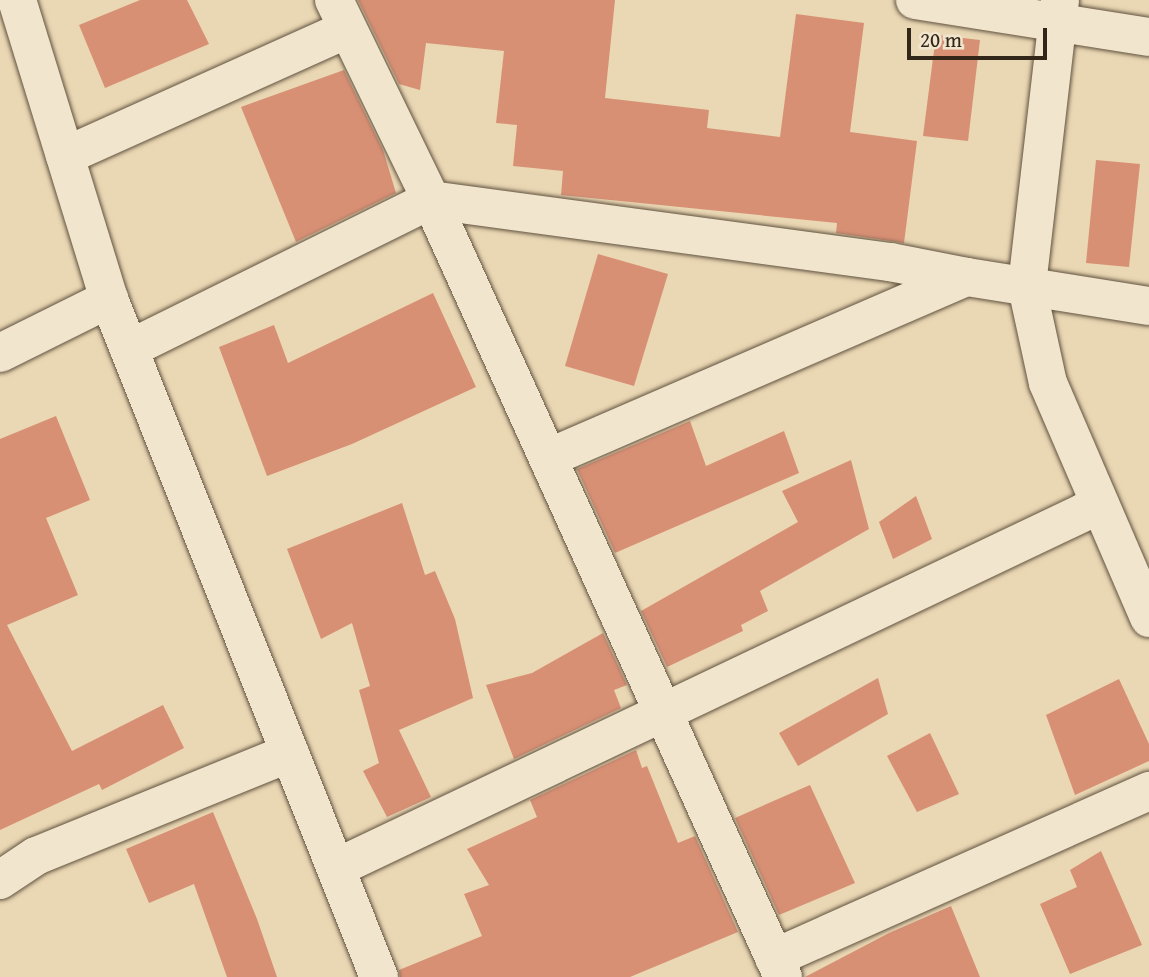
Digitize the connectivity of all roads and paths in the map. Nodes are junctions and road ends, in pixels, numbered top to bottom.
1 (17, 0) edge
2 (915, 0) edge
3 (1058, 12) edge
4 (340, 15) edge
5 (1149, 37) edge
6 (65, 156) junction
7 (431, 200) junction
8 (967, 276) junction
9 (1027, 287) junction
10 (109, 299) junction
11 (1149, 306) edge
12 (129, 349) junction
13 (0, 353) edge
14 (548, 458) junction
15 (1099, 505) junction
16 (1149, 618) edge
17 (663, 712) junction
18 (290, 753) junction
19 (1149, 791) edge
20 (336, 868) junction
21 (0, 880) edge
22 (778, 968) edge
23 (379, 977) edge

1 - 6 street
2 - 3 street
3 - 5 street
3 - 9 street
4 - 6 street
4 - 7 street
6 - 10 street
7 - 8 street
7 - 12 street
7 - 14 street
8 - 9 street
8 - 14 street
9 - 11 street
9 - 15 street
10 - 12 street
10 - 13 street
12 - 18 street
14 - 17 street
15 - 16 street
15 - 17 street
17 - 20 street
17 - 22 street
18 - 20 street
18 - 21 street
19 - 22 street
20 - 23 street

